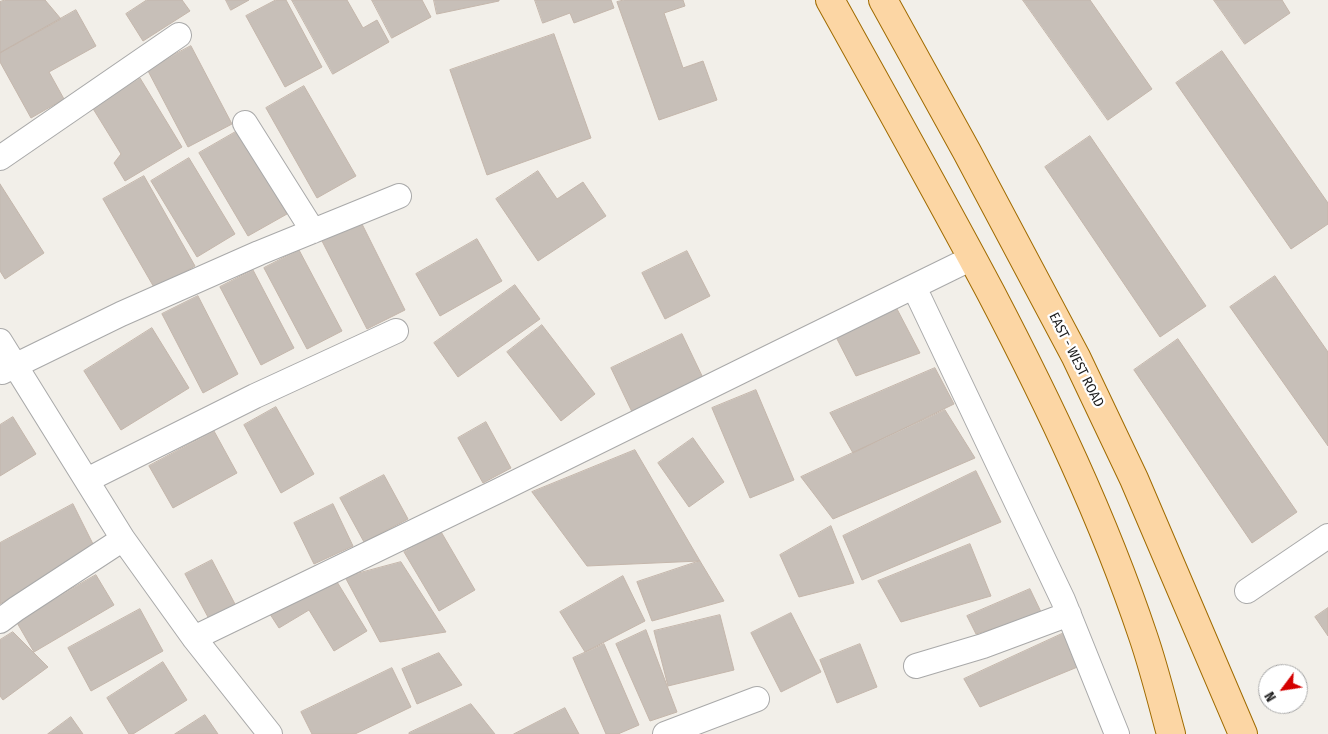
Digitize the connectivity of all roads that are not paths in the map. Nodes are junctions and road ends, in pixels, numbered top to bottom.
1 (830, 0) edge
2 (883, 0) edge
3 (179, 35) dead end
4 (245, 123) dead end
5 (0, 158) edge
6 (399, 196) dead end
7 (313, 231) junction
8 (972, 258) junction
9 (914, 286) junction
10 (396, 331) dead end
11 (0, 341) edge
12 (7, 369) edge
13 (87, 480) junction
14 (1328, 536) edge
15 (123, 539) junction
16 (1247, 591) dead end
17 (1069, 614) junction
18 (0, 621) edge
19 (1197, 629) junction
20 (194, 638) junction
21 (1144, 638) junction
22 (916, 666) dead end
23 (757, 699) dead end
24 (270, 734) edge
25 (665, 734) edge
26 (1117, 734) edge
27 (1171, 734) edge
28 (1178, 734) edge
29 (1228, 734) edge
30 (1243, 734) edge

1 - 8 main road
2 - 19 main road, EAST - WEST ROAD
3 - 5 street
4 - 7 street
6 - 7 street
7 - 12 street
8 - 9 street
8 - 21 main road
9 - 17 street
9 - 20 street
10 - 13 street
11 - 12 street
12 - 13 street
13 - 15 street
14 - 16 street
15 - 18 street
15 - 20 street
17 - 22 street
17 - 26 street
19 - 29 main road
19 - 30 main road, EAST - WEST ROAD
20 - 24 street
21 - 27 main road
21 - 28 main road
23 - 25 street

